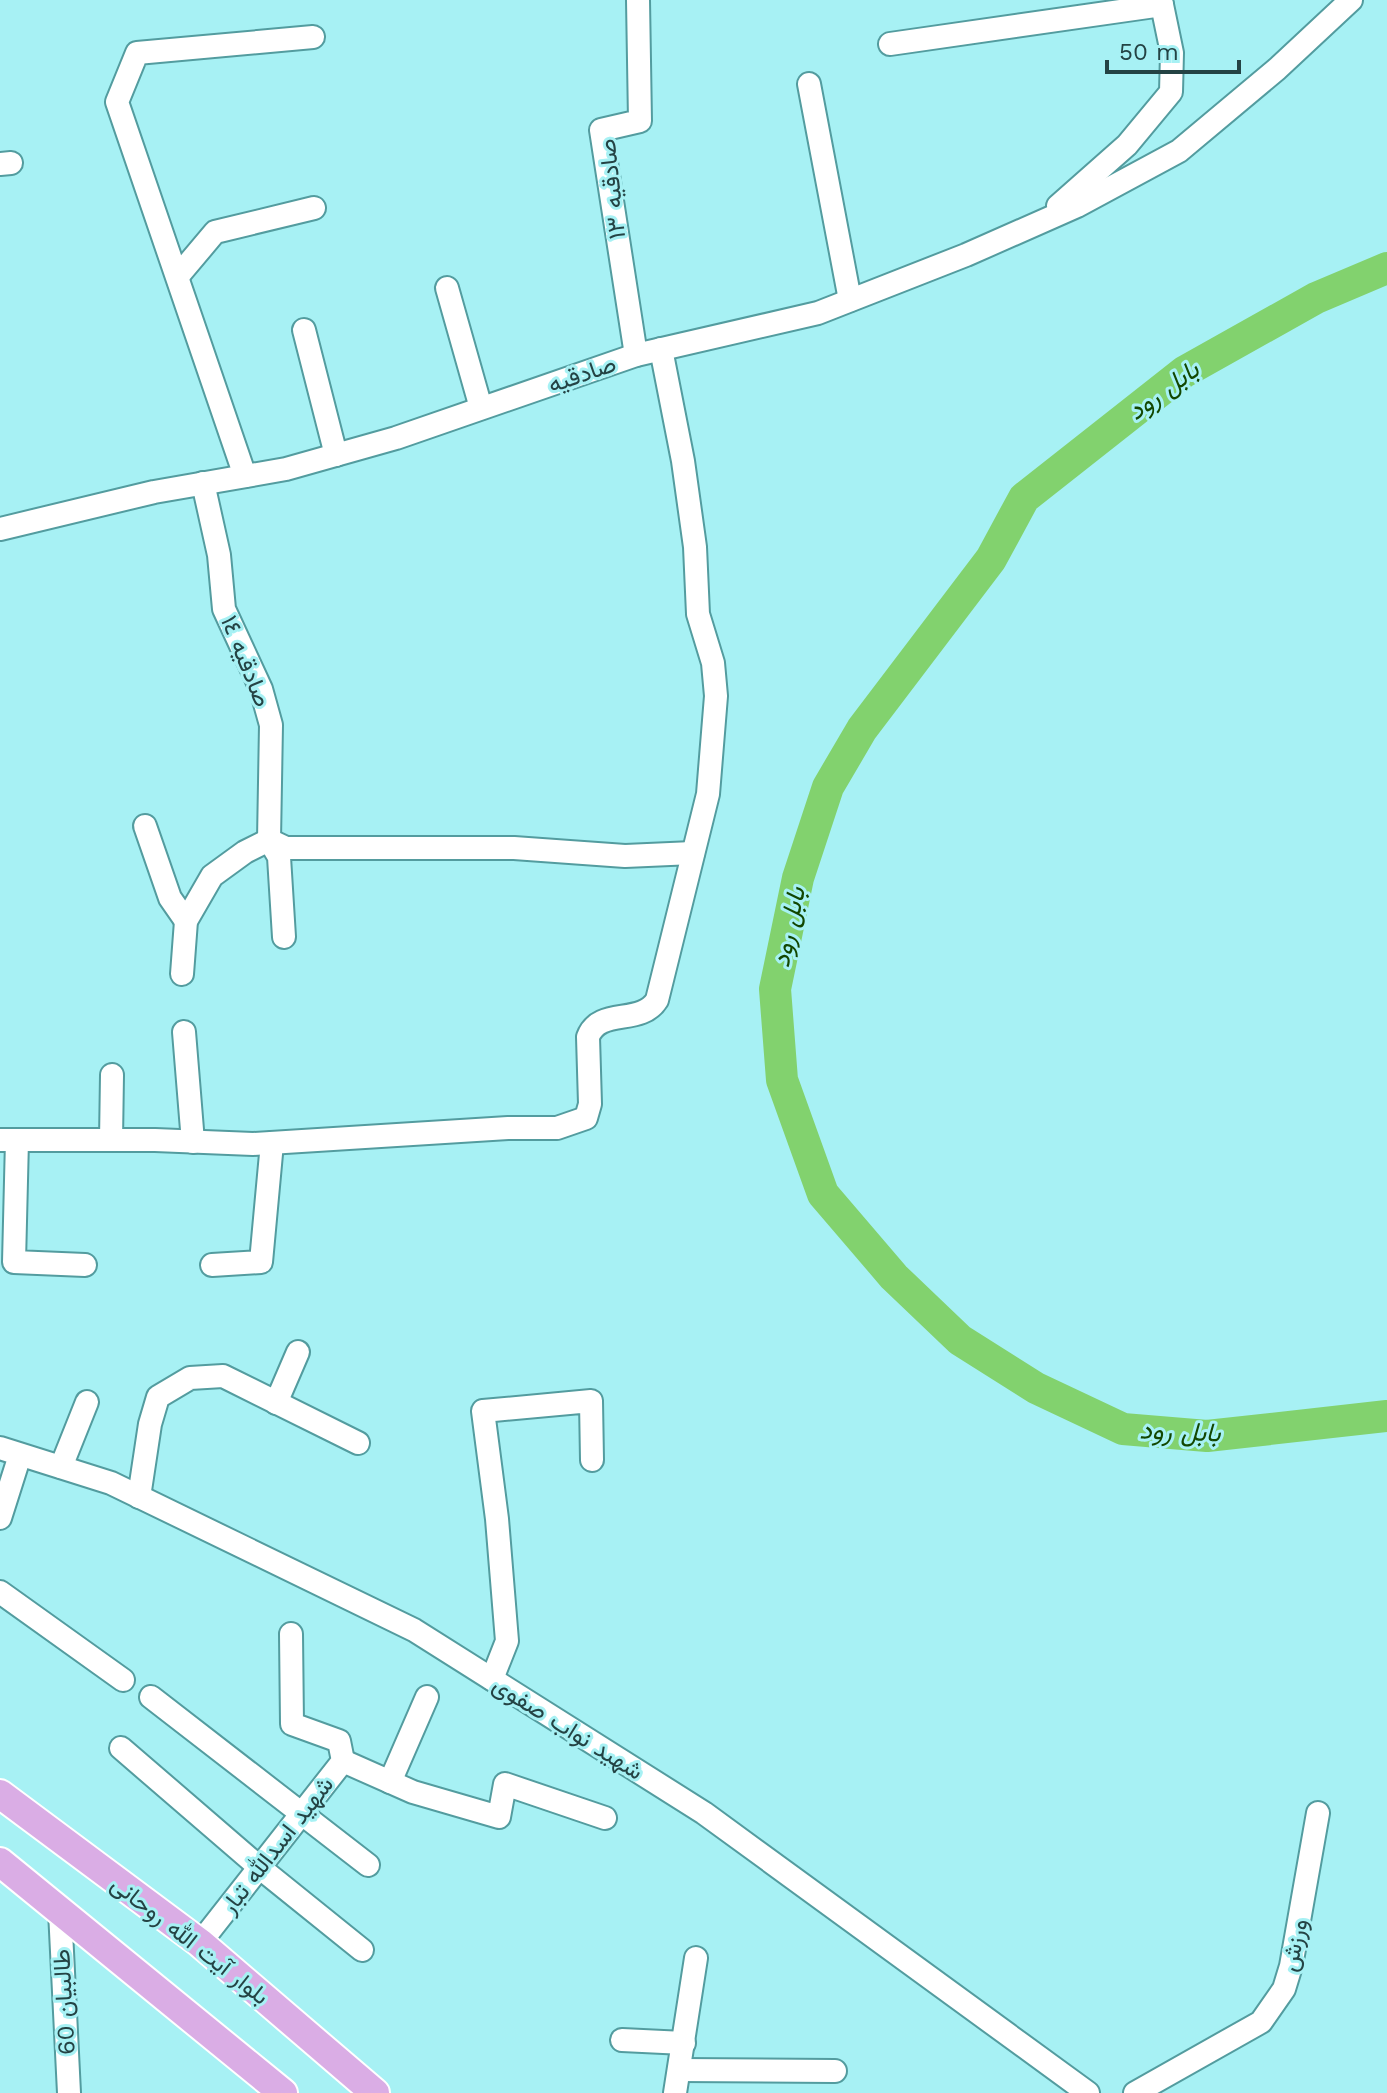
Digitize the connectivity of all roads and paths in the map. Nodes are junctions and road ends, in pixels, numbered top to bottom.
1 (638, 0) edge
2 (1351, 0) edge
3 (1162, 2) edge
4 (313, 37) dead end
5 (890, 44) dead end
6 (809, 84) dead end
7 (314, 208) dead end
8 (1036, 224) junction
9 (178, 276) junction
10 (447, 288) dead end
11 (850, 300) junction
12 (304, 330) dead end
13 (661, 349) junction
14 (636, 355) junction
15 (481, 408) junction
16 (336, 455) junction
17 (245, 476) junction
18 (203, 483) junction
19 (0, 529) edge
20 (145, 826) dead end
21 (269, 840) junction
22 (693, 853) junction
23 (186, 921) junction
24 (284, 937) dead end
25 (182, 974) dead end
26 (184, 1032) dead end
27 (112, 1075) dead end
28 (9, 1140) edge
29 (111, 1140) junction
30 (193, 1142) junction
31 (272, 1143) junction
32 (85, 1265) dead end
33 (212, 1265) dead end
34 (298, 1352) dead end
35 (87, 1402) dead end
36 (276, 1403) junction
37 (358, 1443) dead end
38 (10, 1451) edge
39 (592, 1460) dead end
40 (61, 1467) junction
41 (139, 1497) junction
42 (0, 1518) edge
43 (0, 1592) edge
44 (291, 1634) dead end
45 (492, 1679) junction
46 (123, 1680) dead end
47 (151, 1697) dead end
48 (427, 1697) dead end
49 (121, 1748) dead end
50 (343, 1761) junction
51 (390, 1782) junction
52 (0, 1794) edge
53 (302, 1813) junction
54 (1318, 1813) dead end
55 (605, 1818) dead end
56 (0, 1862) edge
57 (368, 1865) dead end
58 (259, 1867) junction
59 (60, 1911) junction
60 (200, 1943) junction
61 (362, 1950) dead end
62 (696, 1958) dead end
63 (622, 2040) dead end
64 (684, 2043) junction
65 (679, 2070) junction
66 (835, 2071) dead end
67 (69, 2093) edge
68 (283, 2093) edge
69 (375, 2093) edge
70 (675, 2093) edge
71 (1088, 2093) edge
72 (1135, 2093) edge

1 - 14 street, صادقیه ۱۳
2 - 8 street, صادقیه
3 - 5 street
3 - 8 street
4 - 9 street
6 - 11 street
7 - 9 street
8 - 11 street, صادقیه
9 - 17 street
10 - 15 street
11 - 13 street, صادقیه
12 - 16 street
13 - 14 street, صادقیه
13 - 22 street
14 - 15 street, صادقیه
15 - 16 street, صادقیه
16 - 17 street, صادقیه
17 - 18 street, صادقیه
18 - 19 street, صادقیه
18 - 21 street, صادقيه ١٤
20 - 23 street
21 - 22 street
21 - 23 street
21 - 24 street, صادقيه ١٤
22 - 31 street
23 - 25 street
26 - 30 street
27 - 29 street
28 - 29 street
28 - 32 street
29 - 30 street
30 - 31 street
31 - 33 street
34 - 36 street
35 - 40 street
36 - 37 street
36 - 41 street
38 - 40 street, شهید نواب صفوی
38 - 42 street
39 - 45 street
40 - 41 street, شهید نواب صفوی
41 - 45 street, شهید نواب صفوی
43 - 46 street
44 - 50 street, شهید اسدالله تبار
45 - 71 street, شهید نواب صفوی
47 - 53 street
48 - 51 street
49 - 58 street
50 - 51 street
50 - 53 street, شهید اسدالله تبار
51 - 55 street
52 - 60 main road, بلوار آیت الله روحانی
53 - 57 street
53 - 58 street, شهید اسدالله تبار
54 - 72 street, ورزش
56 - 59 main road
58 - 60 street, شهید اسدالله تبار
58 - 61 street
59 - 67 street, طالبیان 60
59 - 68 main road
60 - 69 main road, بلوار آیت الله روحانی
62 - 64 street
63 - 64 street
64 - 65 street
65 - 66 street
65 - 70 street

